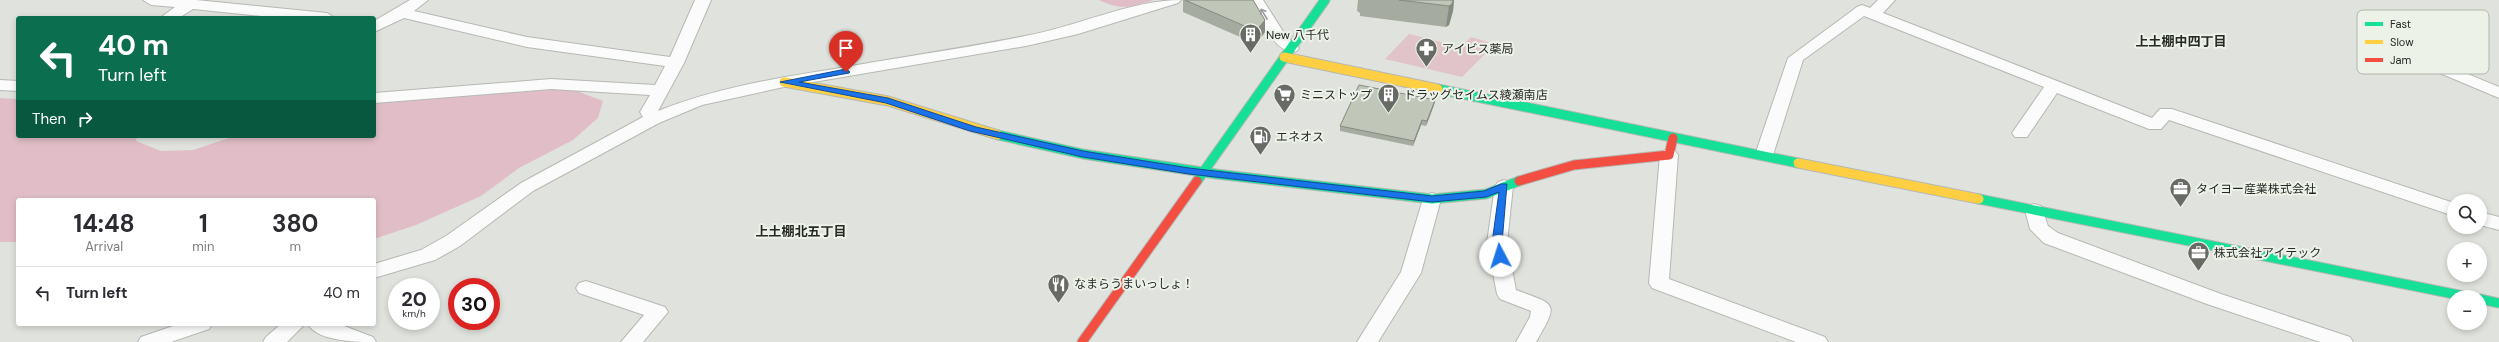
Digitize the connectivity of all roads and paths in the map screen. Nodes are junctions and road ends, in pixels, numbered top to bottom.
1 (152, 0) edge
2 (420, 0) edge
3 (703, 0) edge
4 (1173, 0) edge
5 (1256, 0) edge
6 (1325, 0) edge
7 (1887, 0) edge
8 (190, 4) junction
9 (402, 13) junction
10 (1873, 14) junction
11 (171, 16) edge
12 (307, 16) edge
13 (376, 26) edge
14 (1288, 52) junction
15 (676, 63) junction
16 (2454, 74) edge
17 (784, 82) junction
18 (0, 85) edge
19 (2054, 85) junction
20 (16, 86) edge
21 (661, 91) junction
22 (2499, 93) edge
23 (376, 98) edge
24 (653, 119) junction
25 (2020, 134) dead end
26 (1671, 146) junction
27 (1764, 154) junction
28 (1203, 172) junction
29 (1504, 186) junction
30 (1432, 199) junction
31 (2447, 208) edge
32 (2034, 210) junction
33 (2487, 220) edge
34 (2499, 224) edge
35 (376, 270) edge
36 (586, 288) dead end
37 (2447, 293) edge
38 (2487, 300) edge
39 (2499, 303) edge
40 (196, 326) edge
41 (293, 326) edge
42 (323, 326) edge
43 (148, 342) edge
44 (273, 342) edge
45 (366, 342) edge
46 (631, 342) edge
47 (1082, 342) edge
48 (1367, 342) edge
49 (1526, 342) edge
50 (1818, 342) edge
51 (2343, 342) edge

1 - 8 street
2 - 9 street
3 - 15 street
4 - 17 street
14 -> 5 street
6 - 14 street
7 - 10 street
8 - 11 street
8 - 12 street
9 - 13 street
9 - 15 street
10 - 19 street
10 - 27 street
14 - 26 street
14 - 28 street
15 - 21 street
16 - 22 street
17 - 24 street
17 - 28 street
18 - 20 street
19 - 25 street
19 - 31 street
21 - 23 street
21 - 24 street
24 - 35 street
26 - 27 street
26 - 29 street
26 - 50 street
27 - 32 street
28 - 30 street
28 - 47 street
29 - 30 street
29 - 49 street
30 - 48 street
32 - 37 street
32 - 51 street
33 - 34 street
36 - 46 street
38 - 39 street
40 - 43 street
41 - 44 street
42 - 45 street

